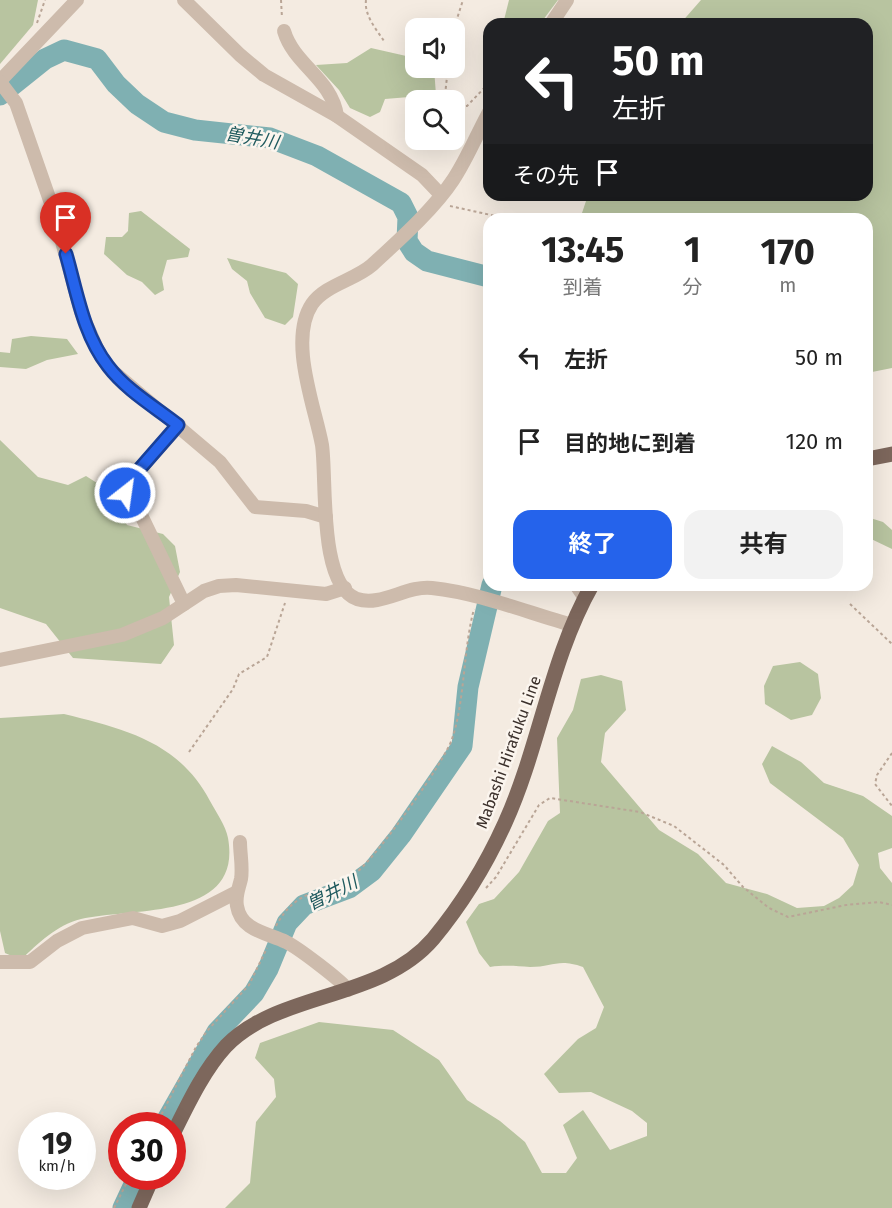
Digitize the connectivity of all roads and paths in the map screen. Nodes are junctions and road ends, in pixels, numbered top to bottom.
1 (77, 0) edge
2 (184, 0) edge
3 (281, 0) edge
4 (366, 0) edge
5 (463, 0) edge
6 (567, 0) edge
7 (457, 18) edge
8 (555, 18) edge
9 (284, 31) joint
10 (384, 41) dead end
11 (3, 85) edge
12 (483, 89) edge
13 (465, 106) edge
14 (337, 116) junction
15 (483, 124) edge
16 (439, 197) junction
17 (483, 214) edge
18 (178, 425) junction
19 (892, 454) edge
20 (873, 458) edge
21 (326, 517) junction
22 (345, 588) junction
23 (288, 592) junction
24 (588, 592) edge
25 (483, 599) junction
26 (184, 604) junction
27 (850, 604) dead end
28 (572, 625) junction
29 (892, 644) edge
30 (0, 660) edge
31 (189, 752) dead end
32 (892, 753) edge
33 (892, 806) edge
34 (240, 842) dead end
35 (237, 892) junction
36 (467, 894) junction
37 (892, 905) edge
38 (277, 938) junction
39 (0, 962) edge
40 (348, 990) junction
41 (163, 1112) edge
42 (185, 1112) edge
43 (123, 1190) edge
44 (147, 1190) edge
45 (114, 1208) edge
46 (139, 1208) edge

1 - 11 street
2 - 14 street
3 - 9 path
4 - 10 path
5 - 7 path
6 - 8 street
9 - 14 street
11 - 18 street
12 - 13 path
14 - 16 street
15 - 16 street
16 - 17 path
16 - 21 street
18 - 21 street
18 - 26 street
19 - 20 main road
21 - 22 street
22 - 23 street
22 - 25 street
23 - 26 street
23 - 31 path
24 - 28 main road, Mabashi Hirafuku Line
25 - 28 street
25 - 38 path
26 - 30 street
27 - 29 path
28 - 36 main road, Mabashi Hirafuku Line
32 - 33 path
34 - 35 street
35 - 38 street
35 - 39 street
36 - 37 path
36 - 40 main road, Mabashi Hirafuku Line
38 - 40 street
38 - 41 path
40 - 42 main road, Mabashi Hirafuku Line
43 - 45 path
44 - 46 main road

